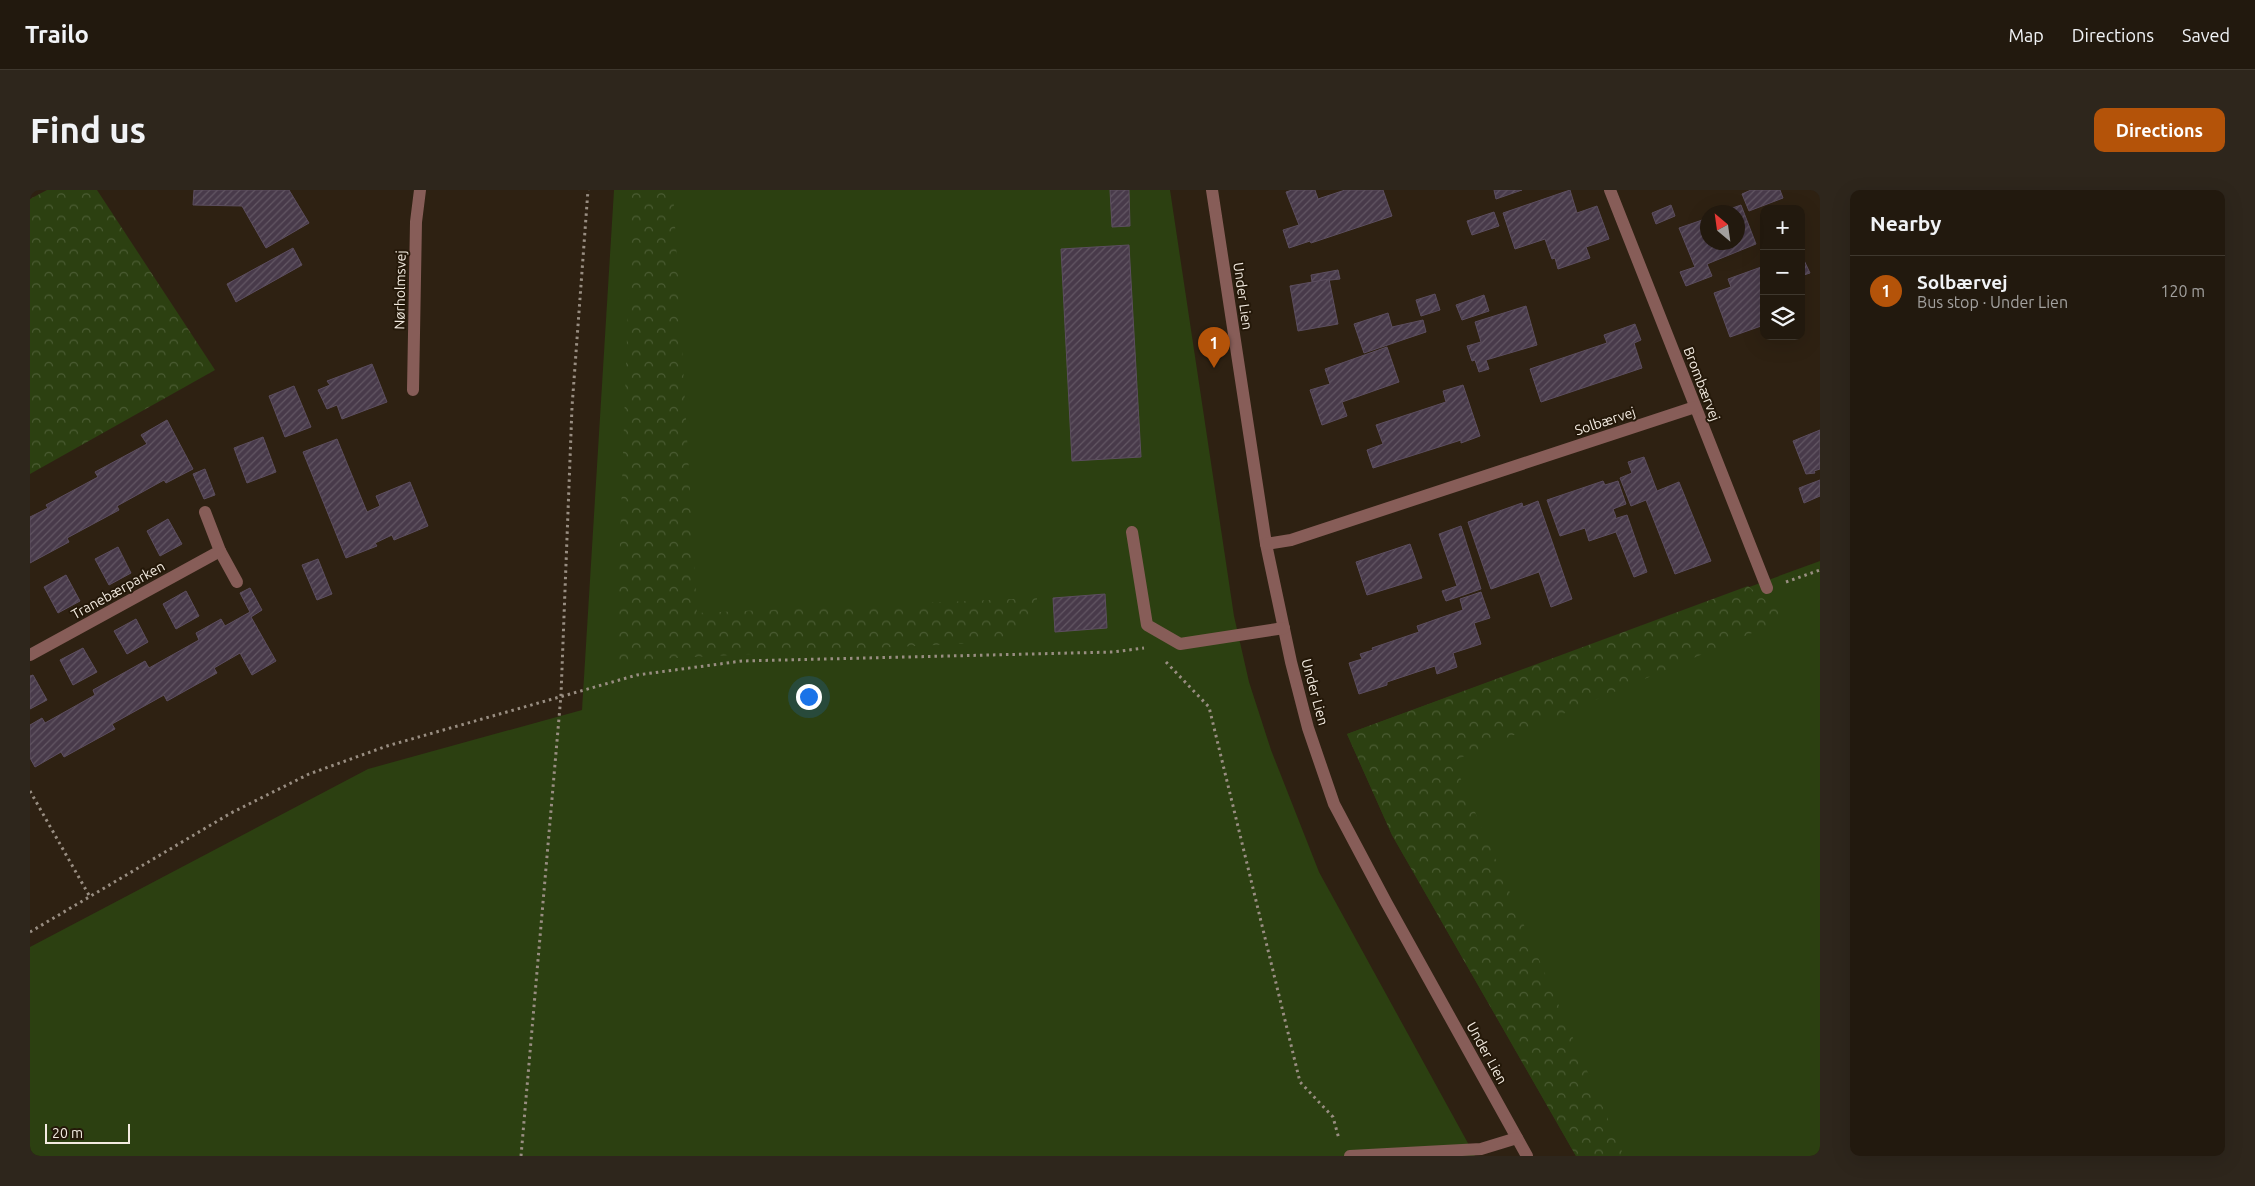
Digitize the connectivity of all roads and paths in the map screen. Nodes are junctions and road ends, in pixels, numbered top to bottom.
1 (420, 190) edge
2 (588, 190) edge
3 (1212, 190) edge
4 (1610, 190) edge
5 (413, 390) dead end
6 (1695, 407) junction
7 (205, 512) dead end
8 (1132, 532) dead end
9 (1266, 544) junction
10 (220, 551) junction
11 (1820, 570) edge
12 (237, 582) dead end
13 (1766, 588) joint
14 (1147, 625) junction
15 (1284, 628) junction
16 (30, 655) edge
17 (1165, 661) dead end
18 (561, 695) junction
19 (30, 791) edge
20 (90, 897) junction
21 (30, 932) edge
22 (1517, 1138) junction
23 (1340, 1140) dead end
24 (521, 1156) edge
25 (1350, 1156) edge
26 (1527, 1156) edge

1 - 5 street, Nørholmsvej
2 - 18 path
3 - 9 street, Under Lien
4 - 6 street, Brombærvej
6 - 9 street, Solbærvej
6 - 13 street, Brombærvej
7 - 10 street
8 - 14 street
9 - 15 street, Under Lien
10 - 12 street
10 - 16 street, Tranebærparken
11 - 13 path
14 - 15 street
14 - 18 path
15 - 22 street, Under Lien
17 - 23 path
18 - 20 path
18 - 24 path
19 - 20 path
20 - 21 path
22 - 25 street
22 - 26 street, Under Lien

